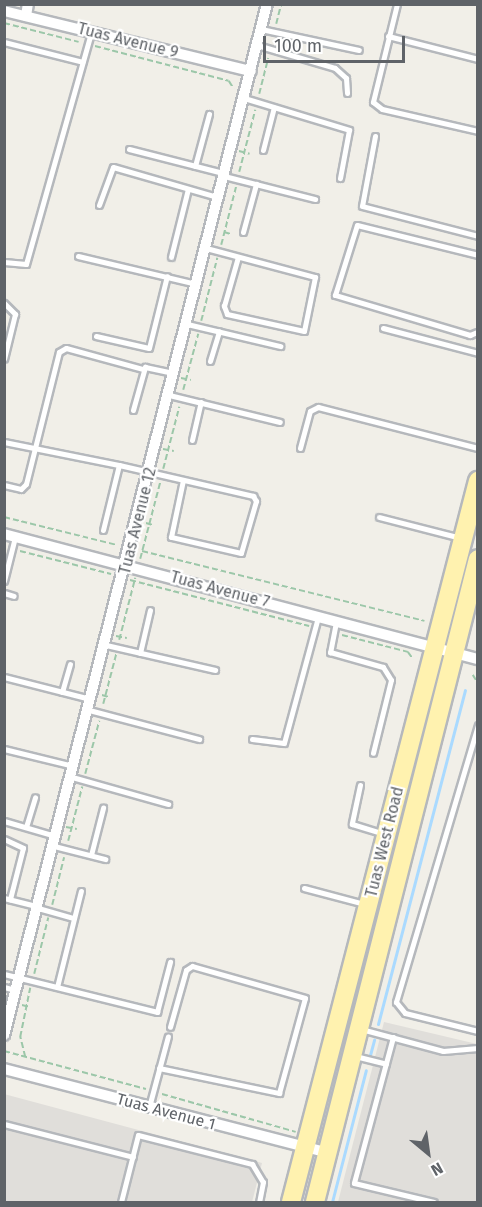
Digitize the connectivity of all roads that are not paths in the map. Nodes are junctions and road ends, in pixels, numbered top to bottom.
1 (28, 4) edge
2 (267, 4) edge
3 (397, 4) edge
4 (4, 11) edge
5 (26, 16) junction
6 (261, 29) junction
7 (92, 32) junction
8 (388, 36) junction
9 (4, 42) edge
10 (257, 45) junction
11 (359, 51) dead end
12 (477, 59) edge
13 (83, 62) junction
14 (250, 71) junction
15 (347, 93) dead end
16 (244, 98) junction
17 (274, 107) junction
18 (209, 114) dead end
19 (477, 131) edge
20 (375, 136) dead end
21 (129, 149) dead end
22 (263, 150) dead end
23 (195, 166) junction
24 (225, 175) junction
25 (340, 178) dead end
26 (256, 184) junction
27 (188, 189) junction
28 (219, 198) junction
29 (315, 199) dead end
30 (99, 205) dead end
31 (243, 232) dead end
32 (477, 236) edge
33 (206, 248) junction
34 (477, 255) edge
35 (78, 256) dead end
36 (237, 257) junction
37 (171, 258) dead end
38 (4, 262) edge
39 (167, 276) junction
40 (197, 284) junction
41 (4, 303) edge
42 (188, 324) junction
43 (383, 328) dead end
44 (219, 331) junction
45 (477, 332) edge
46 (96, 336) dead end
47 (280, 346) dead end
48 (477, 353) edge
49 (4, 359) edge
50 (210, 361) dead end
51 (144, 369) junction
52 (175, 373) junction
53 (169, 395) junction
54 (201, 402) junction
55 (133, 411) dead end
56 (280, 422) dead end
57 (192, 440) dead end
58 (4, 442) edge
59 (34, 448) junction
60 (300, 448) dead end
61 (477, 448) edge
62 (119, 465) junction
63 (150, 473) junction
64 (183, 480) junction
65 (477, 481) edge
66 (4, 485) edge
67 (379, 517) dead end
68 (103, 530) dead end
69 (10, 536) edge
70 (463, 538) junction
71 (477, 559) edge
72 (127, 565) junction
73 (4, 581) edge
74 (4, 593) edge
75 (14, 596) dead end
76 (150, 610) dead end
77 (318, 617) junction
78 (335, 627) junction
79 (108, 640) junction
80 (434, 647) junction
81 (140, 653) junction
82 (453, 653) junction
83 (477, 659) edge
84 (70, 664) dead end
85 (215, 670) dead end
86 (4, 677) edge
87 (62, 692) junction
88 (91, 705) junction
89 (477, 725) edge
90 (199, 739) dead end
91 (252, 739) dead end
92 (4, 749) edge
93 (373, 753) dead end
94 (73, 772) junction
95 (360, 785) dead end
96 (35, 797) dead end
97 (168, 804) dead end
98 (103, 808) dead end
99 (4, 821) edge
100 (26, 827) junction
101 (387, 834) junction
102 (57, 836) junction
103 (4, 839) edge
104 (91, 855) junction
105 (105, 859) dead end
106 (304, 888) dead end
107 (81, 891) dead end
108 (7, 898) edge
109 (369, 905) junction
110 (38, 907) junction
111 (74, 918) junction
112 (170, 962) dead end
113 (4, 974) edge
114 (20, 977) junction
115 (4, 987) edge
116 (57, 987) junction
117 (16, 991) junction
118 (170, 1027) dead end
119 (359, 1028) junction
120 (477, 1031) edge
121 (4, 1035) edge
122 (168, 1036) dead end
123 (393, 1036) junction
124 (477, 1048) edge
125 (353, 1056) junction
126 (386, 1064) junction
127 (159, 1068) junction
128 (4, 1069) edge
129 (149, 1107) junction
130 (4, 1124) edge
131 (308, 1142) junction
132 (328, 1153) junction
133 (133, 1157) junction
134 (123, 1202) edge
135 (259, 1203) edge
136 (291, 1203) edge
137 (315, 1203) edge
138 (434, 1203) edge

1 - 5 street
2 - 6 street, Tuas Avenue 12
3 - 8 lane
4 - 5 street, Tuas Avenue 9
5 - 7 street, Tuas Avenue 9
6 - 10 street, Tuas Avenue 12
6 - 11 lane
7 - 13 lane
7 - 14 street, Tuas Avenue 9
8 - 12 lane
8 - 19 lane
9 - 13 lane
10 - 14 street, Tuas Avenue 12
10 - 15 lane
13 - 38 lane
14 - 16 street, Tuas Avenue 12
16 - 17 lane
16 - 24 street, Tuas Avenue 12
17 - 22 lane
17 - 25 lane
18 - 23 lane
20 - 32 lane
21 - 23 lane
23 - 24 lane
24 - 26 lane
24 - 28 street, Tuas Avenue 12
26 - 29 lane
26 - 31 lane
27 - 28 lane
27 - 30 lane
27 - 37 lane
28 - 33 street, Tuas Avenue 12
33 - 36 lane
33 - 40 street, Tuas Avenue 12
34 - 45 lane
35 - 39 lane
36 - 36 lane
39 - 40 lane
39 - 46 lane
40 - 42 street, Tuas Avenue 12
41 - 49 lane
42 - 44 lane
42 - 52 street, Tuas Avenue 12
43 - 48 lane
44 - 47 lane
44 - 50 lane
51 - 52 lane
51 - 55 lane
51 - 59 lane
52 - 53 street, Tuas Avenue 12
53 - 54 lane
53 - 63 street, Tuas Avenue 12
54 - 56 lane
54 - 57 lane
58 - 59 lane
59 - 62 lane
59 - 66 lane
60 - 61 lane
62 - 63 lane
62 - 68 lane
63 - 64 lane
63 - 72 street, Tuas Avenue 12
64 - 64 lane
65 - 70 main road, Tuas West Road
67 - 70 lane
69 - 72 street, Tuas Avenue 7
69 - 73 lane
70 - 80 main road, Tuas West Road
71 - 82 main road, Tuas West Road
72 - 77 street, Tuas Avenue 7
72 - 79 street, Tuas Avenue 12
74 - 75 lane
76 - 81 lane
77 - 78 street, Tuas Avenue 7
77 - 91 lane
78 - 80 street, Tuas Avenue 7
78 - 93 lane
79 - 81 lane
79 - 88 street, Tuas Avenue 12
80 - 82 street, Tuas Avenue 7
80 - 101 main road, Tuas West Road
81 - 85 lane
82 - 83 street, Tuas Avenue 7
82 - 119 main road, Tuas West Road
84 - 87 lane
86 - 87 lane
87 - 88 lane
88 - 90 lane
88 - 94 street, Tuas Avenue 12
89 - 120 lane
92 - 94 lane
94 - 97 lane
94 - 102 street, Tuas Avenue 12
95 - 101 lane
96 - 100 lane
98 - 104 lane
99 - 100 lane
100 - 102 lane
101 - 109 main road, Tuas West Road
102 - 104 lane
102 - 110 street, Tuas Avenue 12
103 - 108 lane
104 - 105 lane
106 - 109 lane
107 - 111 lane
108 - 110 lane
109 - 131 main road, Tuas West Road
110 - 111 lane
110 - 114 street, Tuas Avenue 12
111 - 116 lane
112 - 116 lane
113 - 114 lane
114 - 116 lane
114 - 117 street, Tuas Avenue 12
115 - 117 lane
117 - 121 street, Tuas Avenue 12
118 - 127 lane
119 - 123 lane
119 - 125 main road, Tuas West Road
122 - 127 lane
123 - 124 lane
123 - 126 lane
125 - 126 lane
125 - 132 main road, Tuas West Road
126 - 138 lane
127 - 129 lane
128 - 129 street, Tuas Avenue 1
129 - 131 street, Tuas Avenue 1
130 - 133 lane
131 - 132 street, Tuas Avenue 1
131 - 136 main road, Tuas West Road
132 - 137 main road, Tuas West Road
133 - 134 lane
133 - 135 lane

